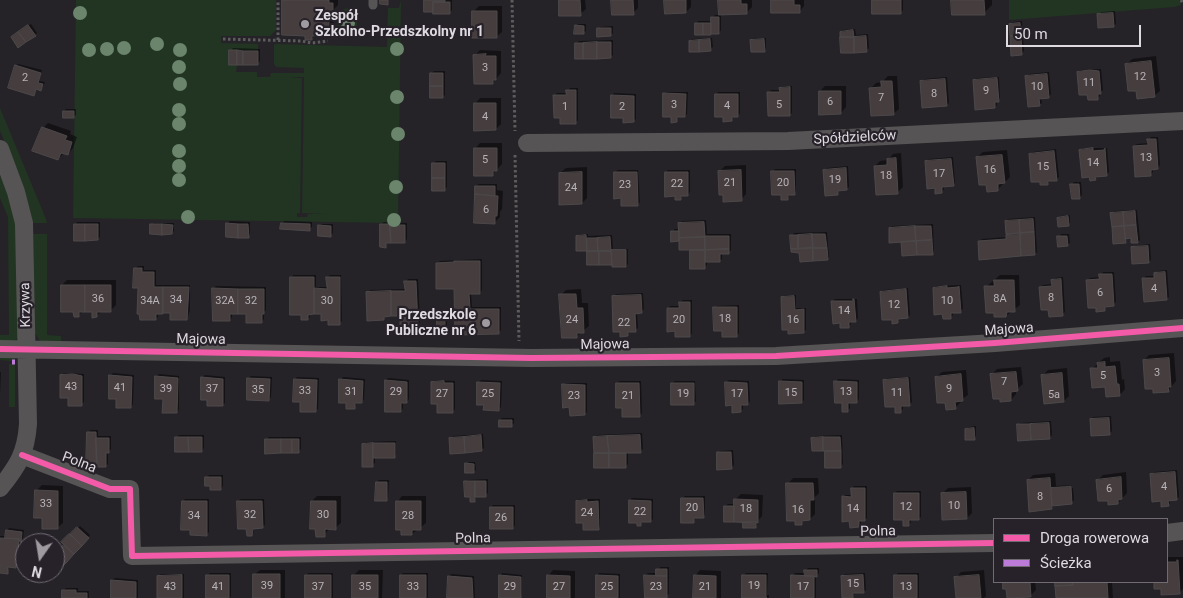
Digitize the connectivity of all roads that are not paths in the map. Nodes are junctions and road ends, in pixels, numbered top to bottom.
1 (1183, 121) edge
2 (519, 143) road end
3 (0, 149) edge
4 (1183, 328) edge
5 (0, 349) edge
6 (27, 350) junction
7 (22, 455) junction
8 (0, 488) edge
9 (1183, 531) edge
10 (1168, 533) edge
11 (993, 543) edge

1 - 2 street, Spółdzielców
3 - 6 street, Krzywa
4 - 6 street, Majowa
5 - 6 street, Majowa
6 - 7 street, Krzywa
7 - 8 street, Krzywa
7 - 11 street, Polna
9 - 10 street

